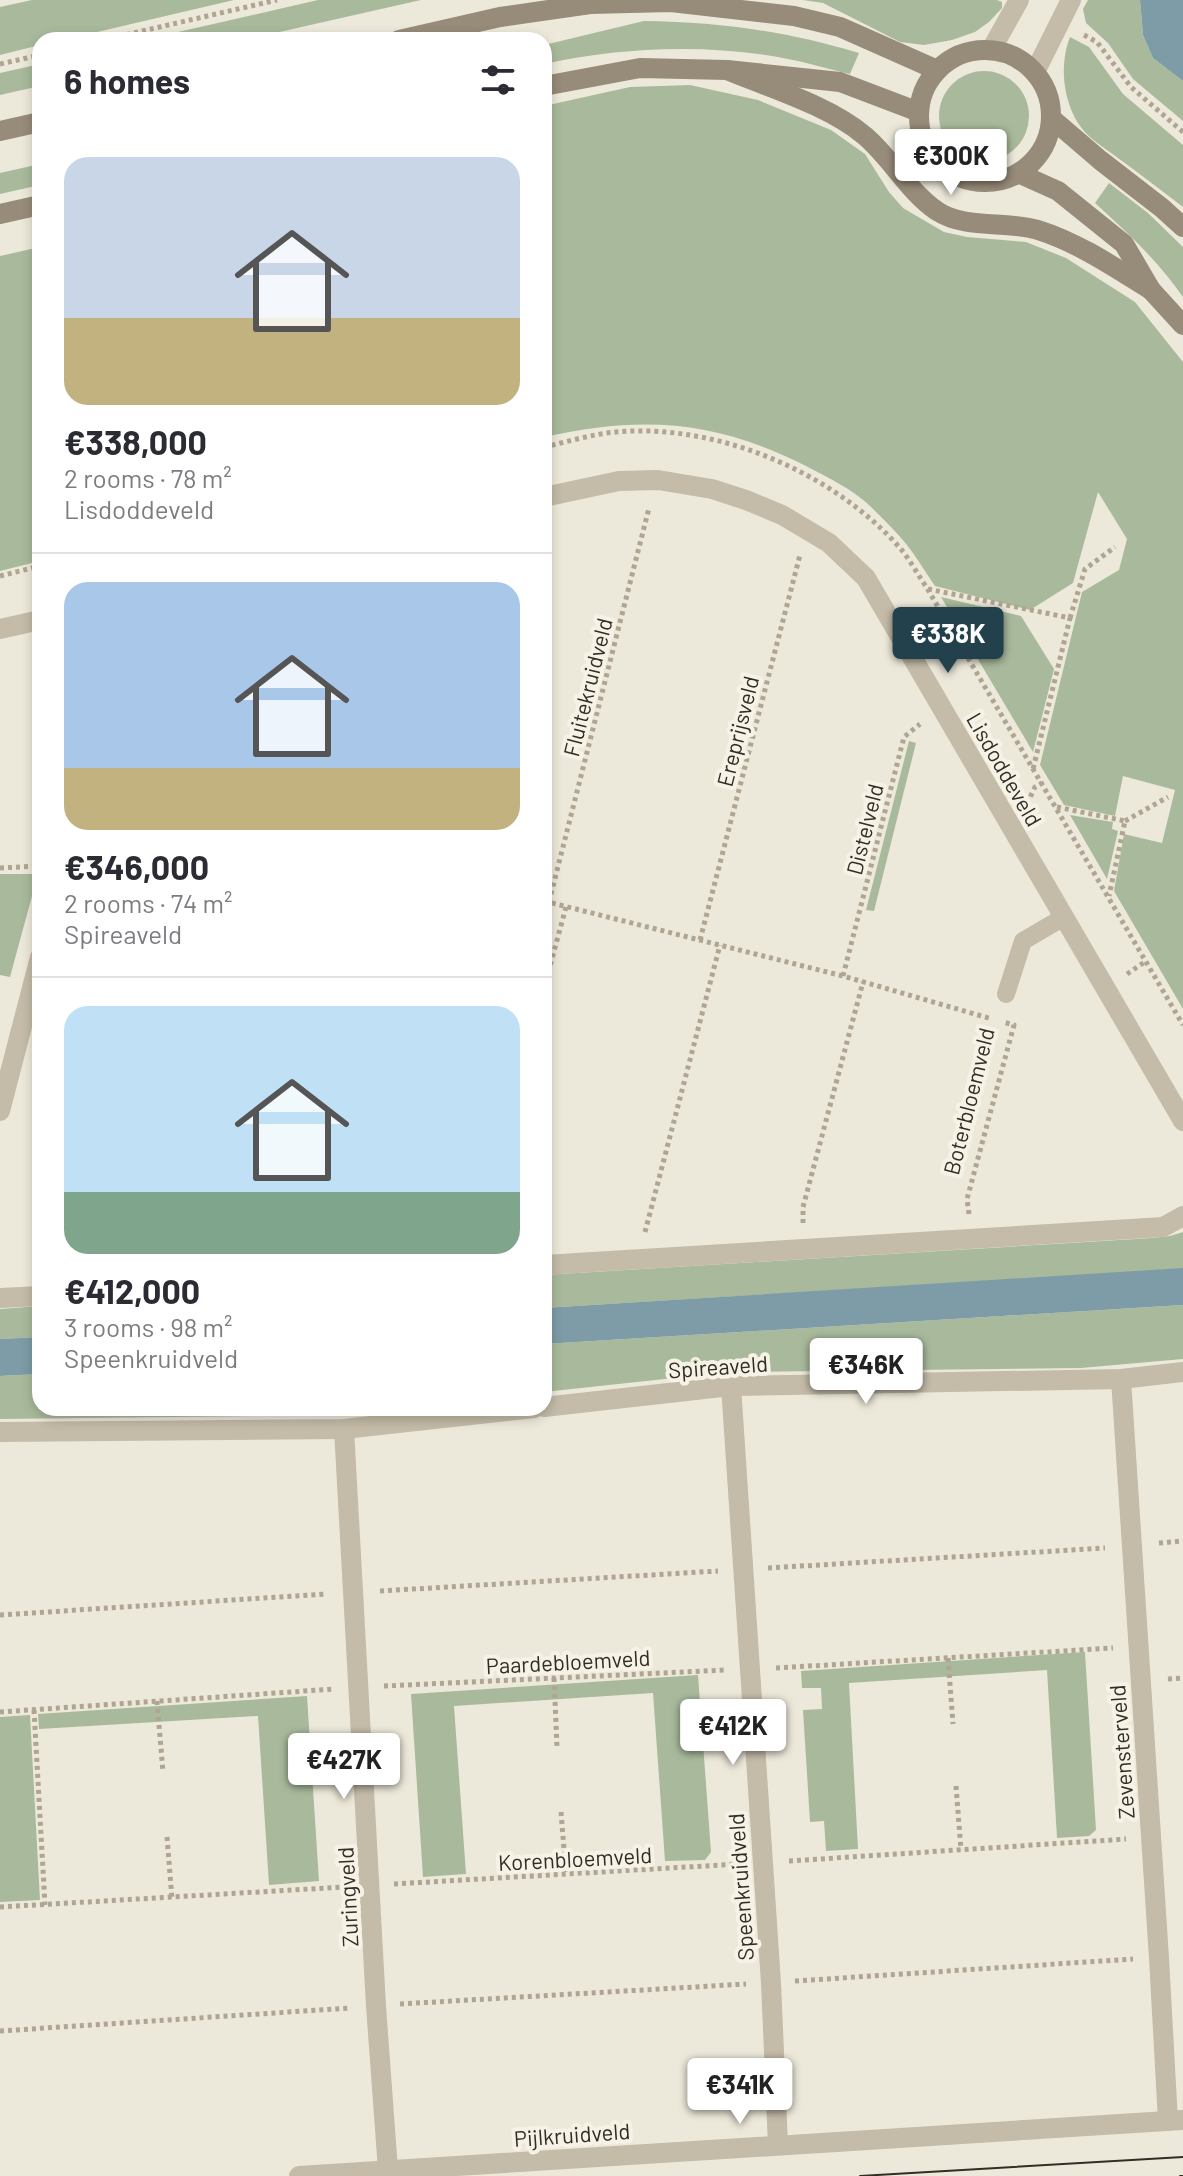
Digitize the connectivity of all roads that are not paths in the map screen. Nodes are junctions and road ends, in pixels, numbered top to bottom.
1 (1019, 0) edge
2 (1071, 0) edge
3 (434, 32) edge
4 (991, 50) junction
5 (727, 70) junction
6 (937, 70) junction
7 (1035, 72) junction
8 (552, 84) edge
9 (919, 112) junction
10 (1051, 118) junction
11 (32, 124) edge
12 (0, 131) edge
13 (1018, 173) junction
14 (32, 207) edge
15 (0, 214) edge
16 (1183, 227) edge
17 (1151, 290) junction
18 (1183, 325) edge
19 (552, 495) edge
20 (32, 622) edge
21 (0, 629) edge
22 (1064, 917) junction
23 (32, 988) edge
24 (1006, 994) dead end
25 (0, 1111) edge
26 (1183, 1121) edge
27 (1183, 1216) edge
28 (552, 1264) edge
29 (32, 1296) edge
30 (0, 1298) edge
31 (1183, 1372) edge
32 (1121, 1379) junction
33 (731, 1386) junction
34 (552, 1406) edge
35 (462, 1416) edge
36 (344, 1429) junction
37 (0, 1432) edge
38 (1176, 2121) edge
39 (778, 2145) junction
40 (388, 2170) junction
41 (299, 2176) edge

1 - 4 street
2 - 7 street
3 - 6 main road
4 - 6 main road
4 - 7 main road
5 - 8 main road
5 - 9 main road
5 - 17 main road
6 - 9 main road
7 - 10 main road
9 - 13 main road
10 - 13 main road
10 - 16 main road
11 - 12 main road
13 - 17 main road
14 - 15 main road
17 - 18 main road
19 - 22 street, Lisdoddeveld
20 - 21 street
22 - 24 lane
22 - 26 street, Lisdoddeveld
23 - 25 street
27 - 28 street
29 - 30 street
31 - 32 street, Spireaveld
32 - 33 street, Spireaveld
32 - 38 street, Zevensterveld
33 - 34 street, Spireaveld
33 - 39 street, Speenkruidveld
35 - 36 street
36 - 37 street
36 - 40 street, Zuringveld
38 - 39 street, Pijlkruidveld
39 - 40 street, Pijlkruidveld
40 - 41 street, Pijlkruidveld

